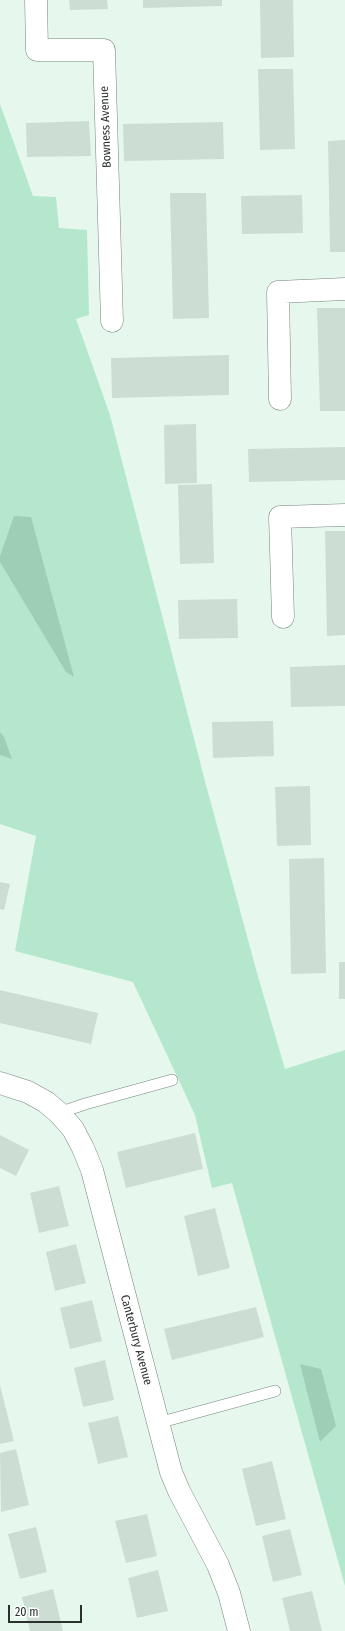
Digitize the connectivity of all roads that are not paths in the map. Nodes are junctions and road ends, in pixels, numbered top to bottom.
1 (36, 0) edge
2 (345, 289) edge
3 (112, 321) dead end
4 (280, 399) dead end
5 (345, 515) edge
6 (283, 617) dead end
7 (172, 1080) dead end
8 (0, 1083) edge
9 (60, 1113) junction
10 (275, 1391) dead end
11 (158, 1423) junction
12 (239, 1631) edge

1 - 3 street, Bowness Avenue
2 - 4 street
5 - 6 street
7 - 9 lane
8 - 9 street, Canterbury Avenue
9 - 11 street, Canterbury Avenue
10 - 11 lane
11 - 12 street, Canterbury Avenue

